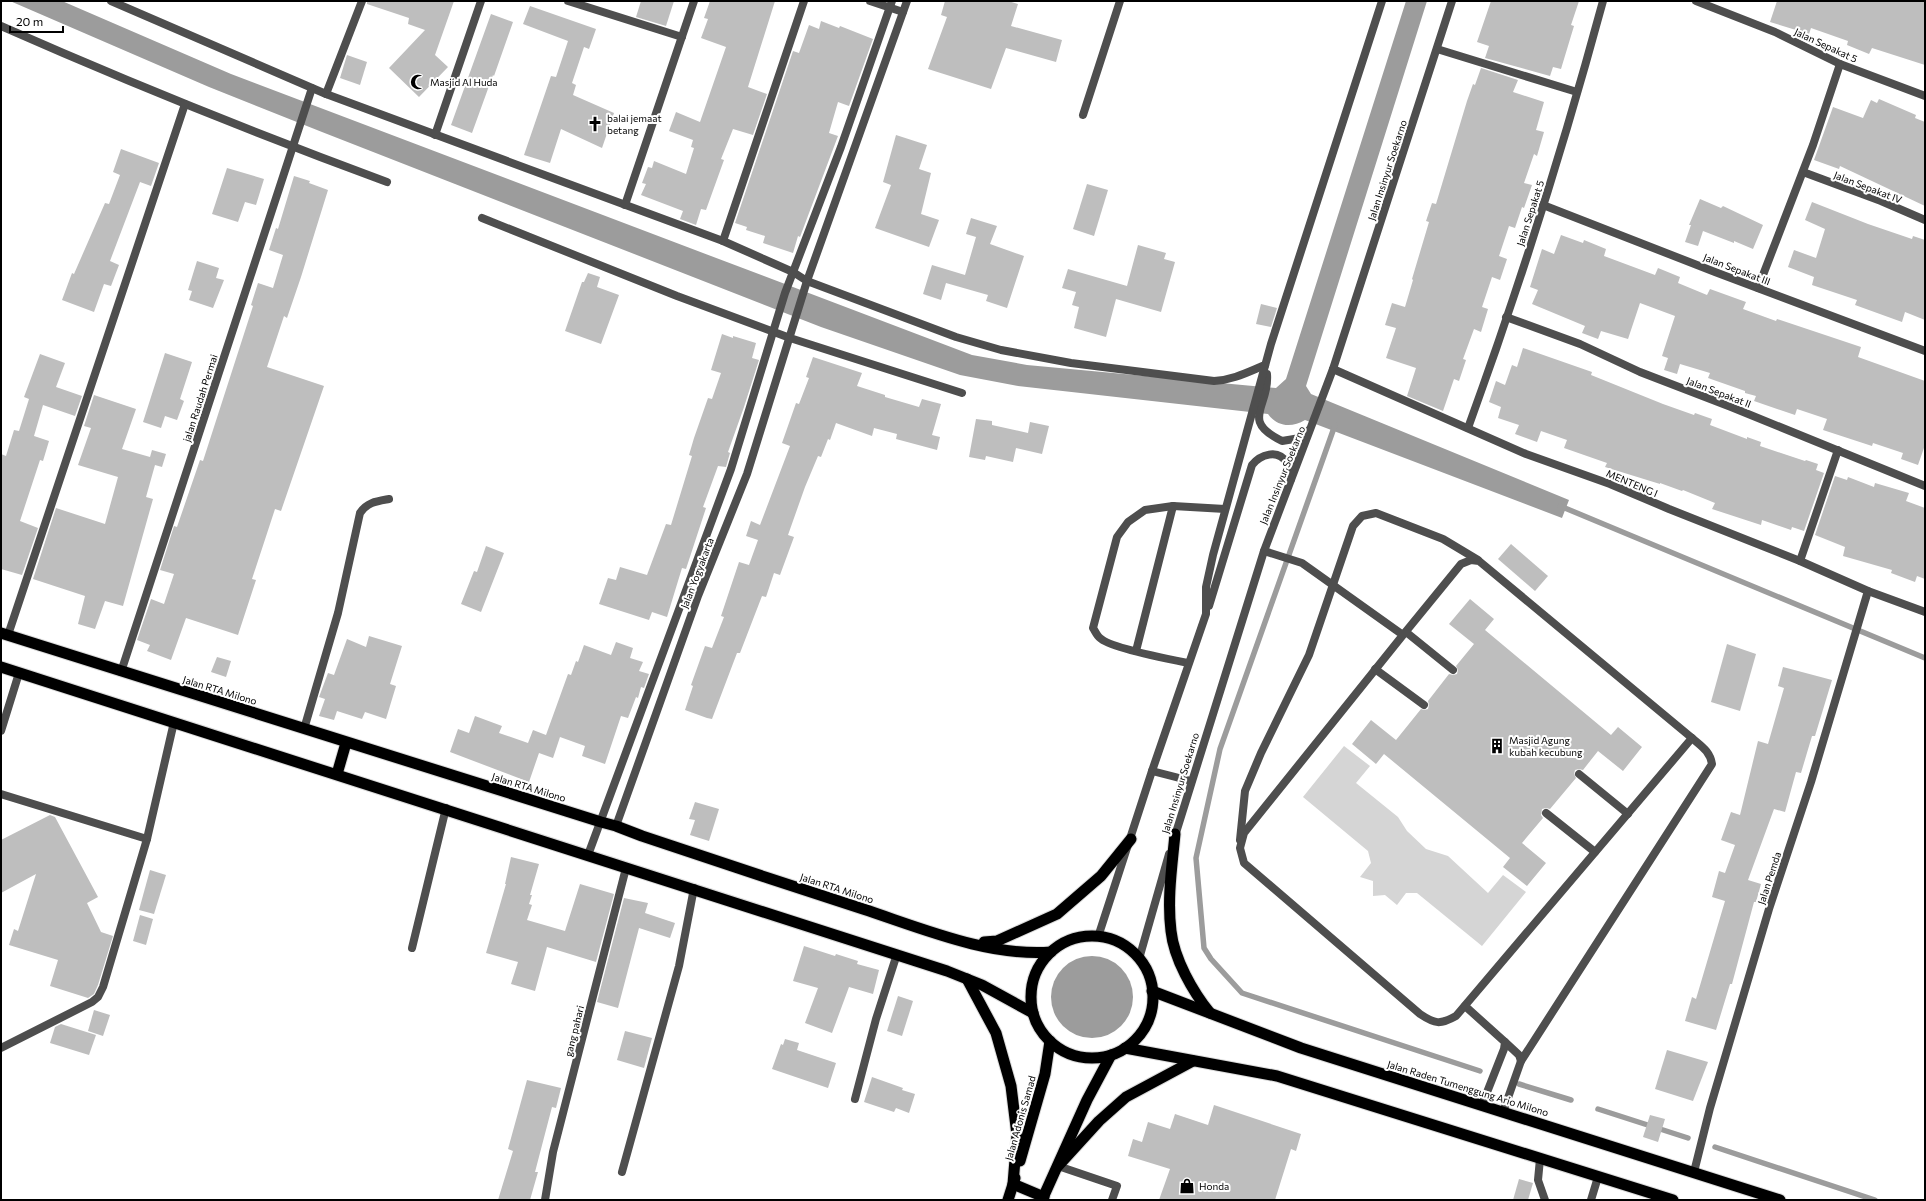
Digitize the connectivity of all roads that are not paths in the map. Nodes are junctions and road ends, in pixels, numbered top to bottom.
1 (111, 1) edge
2 (362, 1) edge
3 (481, 1) edge
4 (568, 1) edge
5 (694, 1) edge
6 (804, 1) edge
7 (870, 1) edge
8 (907, 1) edge
9 (1120, 1) edge
10 (1382, 1) edge
11 (1452, 1) edge
12 (1603, 1) edge
13 (1696, 1) edge
14 (891, 4) edge
15 (903, 12) junction
16 (1, 26) edge
17 (682, 37) junction
18 (1437, 49) junction
19 (1840, 64) junction
20 (312, 88) junction
21 (1577, 92) junction
22 (326, 94) junction
23 (1925, 96) edge
24 (185, 104) junction
25 (1083, 115) dead end
26 (435, 135) junction
27 (291, 147) junction
28 (1803, 172) junction
29 (387, 182) dead end
30 (1543, 204) junction
31 (625, 205) junction
32 (482, 218) dead end
33 (1925, 220) edge
34 (723, 241) junction
35 (793, 272) junction
36 (807, 280) junction
37 (1758, 288) junction
38 (1506, 317) junction
39 (772, 331) junction
40 (790, 338) junction
41 (1925, 351) edge
42 (1265, 365) junction
43 (1333, 369) junction
44 (1263, 386) junction
45 (962, 393) dead end
46 (1313, 425) junction
47 (1468, 428) junction
48 (1838, 450) junction
49 (1291, 479) junction
50 (1925, 486) edge
51 (389, 499) dead end
52 (1173, 506) junction
53 (1225, 509) junction
54 (1264, 551) junction
55 (1479, 561) junction
56 (1800, 561) junction
57 (1333, 585) junction
58 (1868, 591) junction
59 (1925, 612) edge
60 (1206, 614) junction
61 (1404, 633) junction
62 (5, 634) edge
63 (1136, 651) junction
64 (1188, 663) junction
65 (1, 666) edge
66 (1376, 669) junction
67 (1453, 670) dead end
68 (19, 672) junction
69 (122, 672) junction
70 (1424, 705) dead end
71 (174, 722) junction
72 (304, 729) junction
73 (1, 731) edge
74 (1692, 738) junction
75 (346, 743) junction
76 (1152, 771) junction
77 (337, 774) junction
78 (1579, 774) dead end
79 (1191, 781) junction
80 (1, 794) edge
81 (446, 808) junction
82 (1546, 813) dead end
83 (1628, 814) junction
84 (601, 822) junction
85 (616, 826) junction
86 (1175, 834) junction
87 (146, 839) junction
88 (1130, 839) junction
89 (1240, 848) junction
90 (1595, 852) junction
91 (588, 855) junction
92 (626, 868) junction
93 (694, 888) junction
94 (1098, 937) junction
95 (972, 943) junction
96 (412, 948) dead end
97 (1051, 952) junction
98 (897, 954) junction
99 (1139, 959) junction
100 (967, 979) junction
101 (1152, 991) junction
102 (1465, 1006) junction
103 (1033, 1013) junction
104 (1210, 1014) junction
105 (1050, 1041) junction
106 (1505, 1042) junction
107 (1, 1048) edge
108 (1125, 1048) junction
109 (1111, 1054) junction
110 (1193, 1060) junction
111 (1521, 1061) junction
112 (855, 1098) dead end
113 (1482, 1105) junction
114 (1503, 1112) junction
115 (1540, 1159) junction
116 (1058, 1166) junction
117 (622, 1172) dead end
118 (1694, 1172) junction
119 (1598, 1177) junction
120 (1013, 1184) junction
121 (1043, 1198) edge
122 (545, 1200) edge
123 (1008, 1200) edge
124 (1112, 1200) edge
125 (1545, 1200) edge
126 (1591, 1200) edge
127 (1673, 1200) edge
128 (1780, 1200) edge

1 - 20 street
2 - 22 street
3 - 26 street
4 - 17 street
5 - 17 street
6 - 34 street
7 - 14 street
8 - 15 street, Jalan Yogyakarta
9 - 25 street
10 - 42 street
11 - 18 street, Jalan Insinyur Soekarno
12 - 21 street, Jalan Sepakat 5
13 - 19 street, Jalan Sepakat 5
14 - 15 street
14 - 35 street
15 - 36 street, Jalan Yogyakarta
16 - 24 street
17 - 31 street
18 - 21 street
18 - 43 street, Jalan Insinyur Soekarno
19 - 23 street, Jalan Sepakat 5
19 - 28 street
20 - 22 street
20 - 27 street, jalan Raudah Permai
21 - 30 street, Jalan Sepakat 5
22 - 26 street
24 - 27 street
24 - 62 street
26 - 31 street
27 - 29 street
27 - 69 street, jalan Raudah Permai
28 - 33 street, Jalan Sepakat IV
28 - 37 street
30 - 37 street, Jalan Sepakat III
30 - 38 street, Jalan Sepakat 5
31 - 34 street
32 - 39 street
34 - 35 street
35 - 36 street
35 - 39 street
36 - 40 street, Jalan Yogyakarta
36 - 42 street
37 - 41 street, Jalan Sepakat III
38 - 47 street, Jalan Sepakat 5
38 - 48 street, Jalan Sepakat II
39 - 40 street
39 - 84 street
40 - 45 street
40 - 85 street, Jalan Yogyakarta
42 - 44 street
43 - 46 street, Jalan Insinyur Soekarno
43 - 47 street, MENTENG I
44 - 46 street
44 - 53 street
46 - 49 street, Jalan Insinyur Soekarno
47 - 56 street, MENTENG I
48 - 50 street, Jalan Sepakat II
48 - 56 street
49 - 54 street, Jalan Insinyur Soekarno
49 - 60 street
51 - 72 street
52 - 53 street
52 - 63 street
52 - 63 street
53 - 60 street
54 - 57 street
54 - 79 street, Jalan Insinyur Soekarno
55 - 57 street
55 - 61 street
55 - 74 street
56 - 58 street, MENTENG I
57 - 61 street
57 - 89 street
58 - 59 street, MENTENG I
58 - 118 street, Jalan Pemda
60 - 64 street
61 - 66 street
61 - 67 street
62 - 69 highway, Jalan RTA Milono
63 - 64 street
64 - 76 street
65 - 68 highway
66 - 70 street
66 - 89 street
68 - 71 highway
68 - 73 street
69 - 72 highway, Jalan RTA Milono
71 - 77 highway
71 - 87 street
72 - 75 highway, Jalan RTA Milono
74 - 83 street
74 - 111 street
75 - 77 highway
75 - 84 highway, Jalan RTA Milono
76 - 79 street
76 - 88 street
77 - 81 highway
78 - 83 street
79 - 86 street, Jalan Insinyur Soekarno
80 - 87 street
81 - 91 highway
81 - 96 street
82 - 90 street
83 - 90 street
84 - 85 highway, Jalan RTA Milono
84 - 91 street
85 - 95 highway, Jalan RTA Milono
86 - 99 street, Jalan Insinyur Soekarno
86 - 104 highway
87 - 107 street
88 - 94 street
88 - 95 highway
89 - 102 street
90 - 102 street
91 - 92 highway
92 - 93 highway
92 - 122 street, gang pahari
93 - 98 highway
93 - 117 street
94 - 97 highway
94 - 99 highway
95 - 97 highway, Jalan RTA Milono
97 - 103 highway
98 - 100 highway
98 - 112 street
99 - 101 highway
100 - 103 highway
100 - 120 highway
101 - 104 highway, Jalan Raden Tumenggung Ario Milono
101 - 108 highway
102 - 106 street
103 - 105 highway
104 - 113 highway, Jalan Raden Tumenggung Ario Milono
105 - 109 highway
105 - 120 highway, Jalan Adonis Samad
106 - 111 street
106 - 113 street
108 - 109 highway
108 - 110 highway
109 - 116 highway
110 - 115 highway
110 - 116 highway
111 - 114 street
113 - 114 highway, Jalan Raden Tumenggung Ario Milono
114 - 118 highway, Jalan Raden Tumenggung Ario Milono
115 - 119 highway
115 - 125 street
116 - 121 highway
116 - 124 street
118 - 128 highway, Jalan Raden Tumenggung Ario Milono
119 - 126 street
119 - 127 highway
120 - 121 highway
120 - 123 highway, Jalan Adonis Samad

